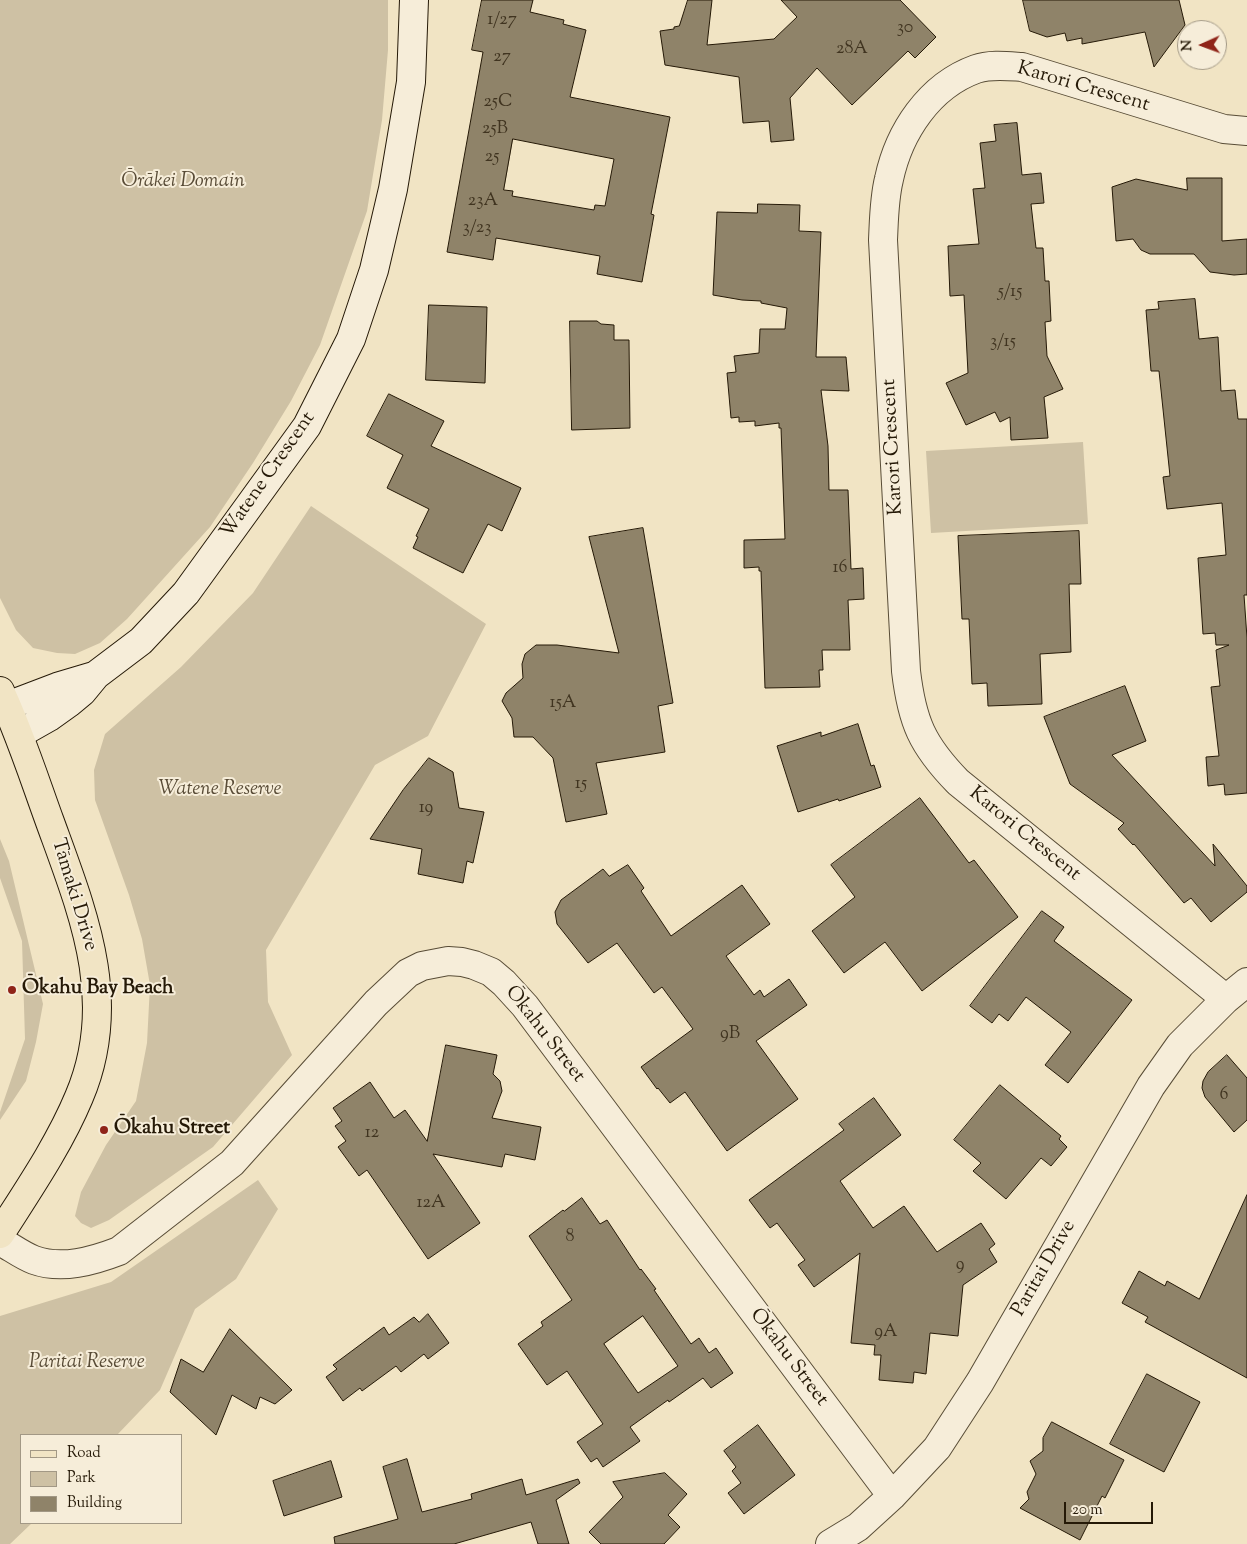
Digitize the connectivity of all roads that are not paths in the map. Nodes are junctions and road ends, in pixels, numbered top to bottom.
1 (414, 0) edge
2 (1247, 131) edge
3 (96, 675) junction
4 (3, 698) edge
5 (18, 734) junction
6 (1247, 982) edge
7 (1226, 999) junction
8 (0, 1234) edge
9 (0, 1241) edge
10 (892, 1496) junction
11 (830, 1544) edge

1 - 3 street, Watene Crescent
2 - 7 street, Karori Crescent
3 - 4 street, Watene Crescent
3 - 5 street, Watene Crescent
4 - 5 main road, Tāmaki Drive
5 - 8 main road, Tāmaki Drive
6 - 7 street, Paritai Drive
7 - 10 street, Paritai Drive
9 - 10 street, Ōkahu Street
10 - 11 street, Paritai Drive

